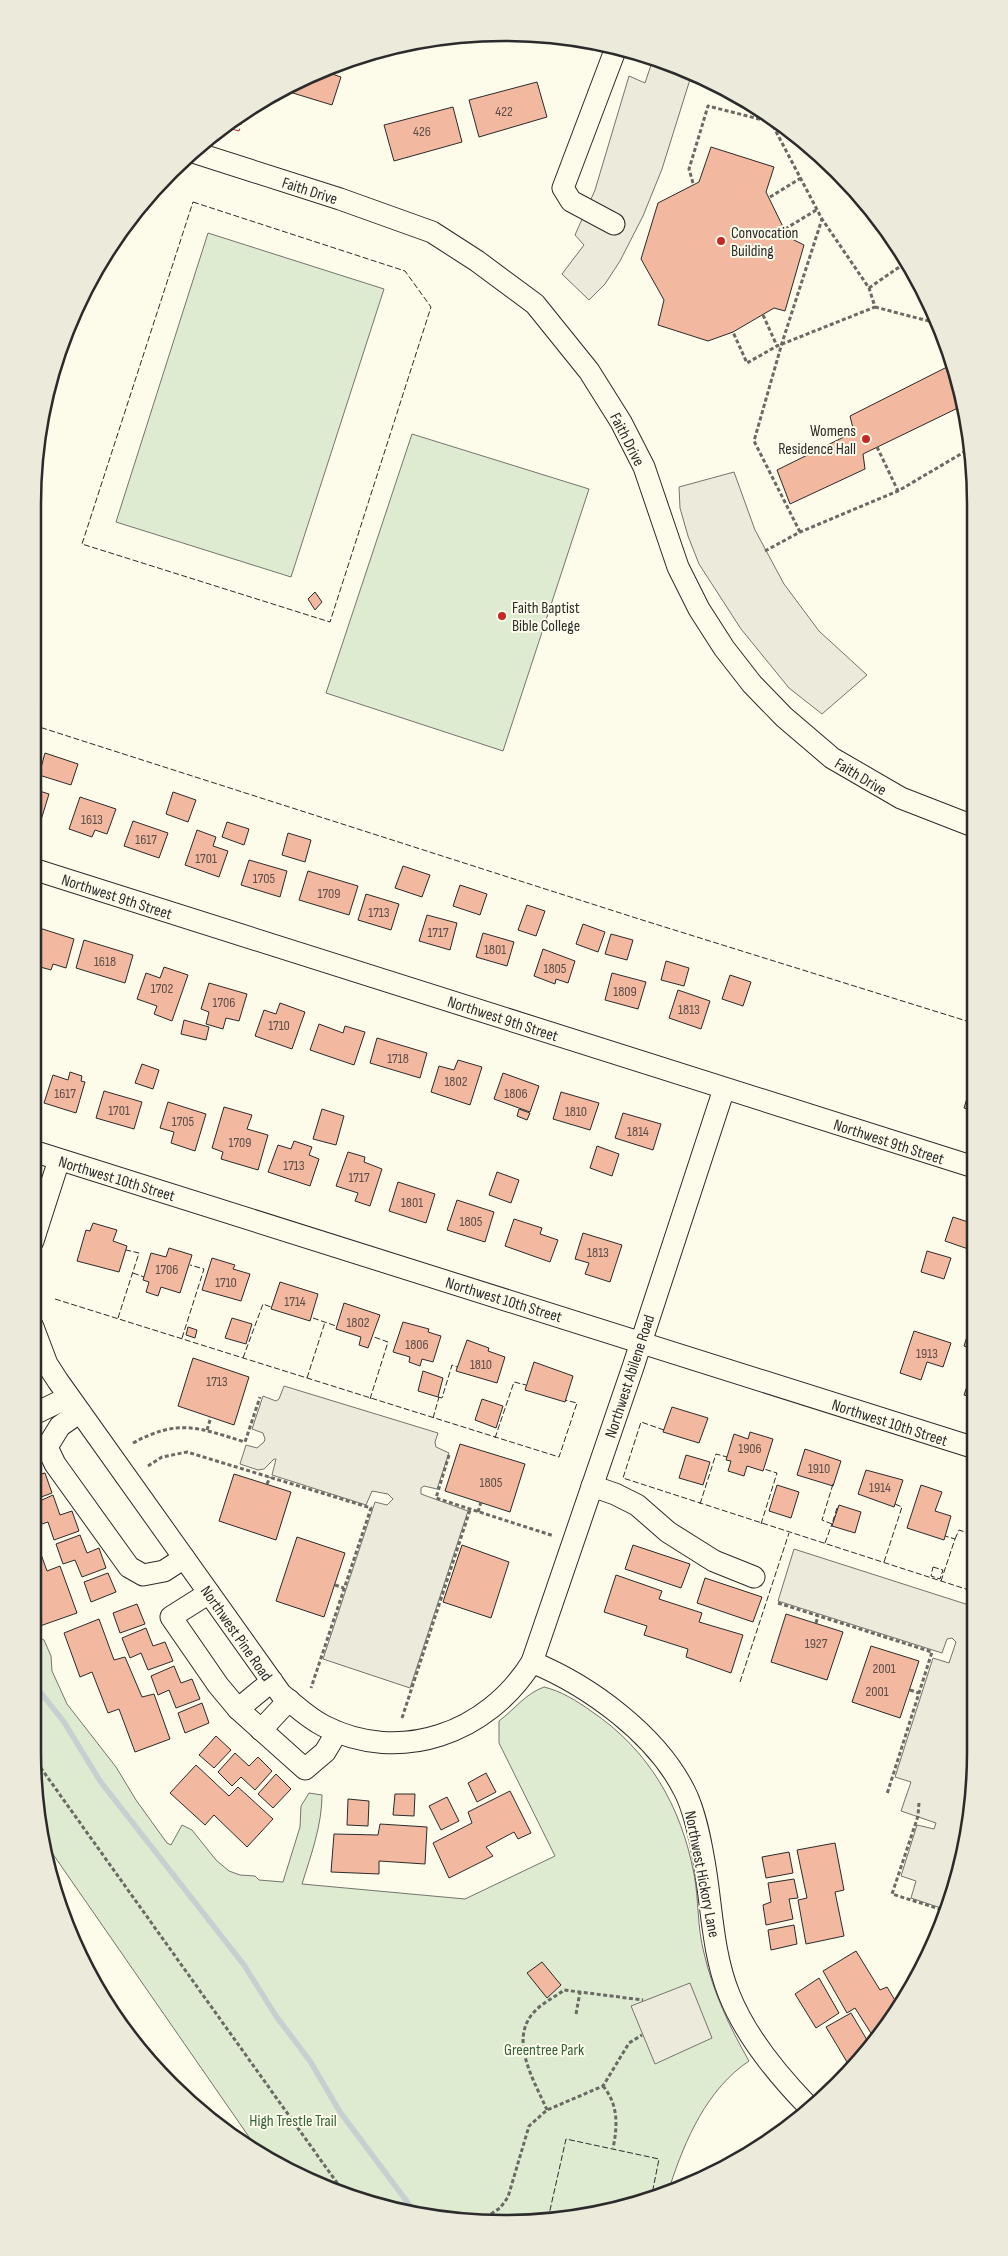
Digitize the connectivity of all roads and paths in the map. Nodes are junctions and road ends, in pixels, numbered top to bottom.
1 (613, 55) edge
2 (760, 118) edge
3 (775, 129) edge
4 (201, 154) edge
5 (801, 178) junction
6 (694, 183) dead end
7 (770, 196) dead end
8 (818, 210) junction
9 (822, 219) junction
10 (614, 224) dead end
11 (785, 229) dead end
12 (900, 266) edge
13 (869, 288) junction
14 (876, 307) junction
15 (763, 314) dead end
16 (929, 321) edge
17 (733, 332) dead end
18 (782, 343) junction
19 (777, 346) junction
20 (877, 447) dead end
21 (964, 453) edge
22 (781, 484) dead end
23 (778, 488) junction
24 (898, 491) junction
25 (800, 532) junction
26 (765, 551) dead end
27 (967, 824) edge
28 (41, 872) edge
29 (724, 1088) junction
30 (41, 1155) edge
31 (59, 1160) junction
32 (967, 1165) edge
33 (41, 1214) edge
34 (641, 1342) junction
35 (41, 1349) edge
36 (260, 1397) dead end
37 (75, 1405) junction
38 (41, 1411) edge
39 (211, 1417) dead end
40 (207, 1430) junction
41 (133, 1443) dead end
42 (967, 1446) edge
43 (449, 1455) dead end
44 (148, 1466) dead end
45 (270, 1477) junction
46 (267, 1484) dead end
47 (592, 1486) junction
48 (481, 1502) dead end
49 (470, 1510) junction
50 (478, 1512) junction
51 (574, 1542) junction
52 (184, 1558) junction
53 (754, 1576) dead end
54 (335, 1585) dead end
55 (344, 1588) junction
56 (209, 1592) junction
57 (778, 1603) dead end
58 (818, 1616) junction
59 (816, 1624) dead end
60 (532, 1662) junction
61 (272, 1682) junction
62 (311, 1688) dead end
63 (910, 1690) dead end
64 (919, 1693) junction
65 (289, 1700) junction
66 (238, 1709) junction
67 (402, 1718) dead end
68 (261, 1730) junction
69 (337, 1732) junction
70 (42, 1769) edge
71 (887, 1794) dead end
72 (919, 1803) dead end
73 (939, 1909) edge
74 (580, 1992) junction
75 (643, 2000) dead end
76 (576, 2014) dead end
77 (642, 2035) dead end
78 (603, 2086) junction
79 (805, 2103) edge
80 (547, 2110) junction
81 (613, 2148) dead end
82 (338, 2184) edge
83 (490, 2215) edge

1 - 10 street
2 - 6 path
3 - 5 path
4 - 27 street, Faith Drive
5 - 7 path
5 - 8 path
8 - 9 path
8 - 11 path
9 - 13 path
9 - 18 path
12 - 13 path
13 - 14 path
14 - 16 path
14 - 18 path
15 - 19 path
17 - 19 path
18 - 19 path
18 - 23 path
20 - 24 path
21 - 24 path
22 - 23 path
23 - 25 path
24 - 25 path
25 - 26 path
28 - 29 street, Northwest 9th Street
29 - 32 street, Northwest 9th Street
29 - 34 street, Northwest Abilene Road
30 - 31 street, Northwest 10th Street
31 - 33 street
31 - 34 street, Northwest 10th Street
34 - 42 street, Northwest 10th Street
34 - 47 street, Northwest Abilene Road
35 - 37 street, Northwest Pine Road
36 - 40 path
37 - 38 street
37 - 52 street, Northwest Pine Road
37 - 52 street
39 - 40 path
40 - 41 path
43 - 49 path
44 - 45 path
45 - 46 path
45 - 55 path
47 - 51 street, Northwest Abilene Road
47 - 53 street
48 - 50 path
49 - 50 path
49 - 67 path
50 - 51 path
51 - 60 street, Northwest Abilene Road
52 - 56 street, Northwest Pine Road
54 - 55 path
55 - 62 path
56 - 61 street, Northwest Pine Road
56 - 66 street
57 - 58 path
58 - 59 path
58 - 64 path
60 - 69 street, Northwest Pine Road
60 - 79 street, Northwest Hickory Lane
61 - 65 street, Northwest Pine Road
61 - 66 street
63 - 64 path
64 - 71 path
65 - 68 street
65 - 69 street, Northwest Pine Road
66 - 68 street
68 - 69 street
70 - 82 path
72 - 73 path
74 - 75 path
74 - 76 path
74 - 80 path
77 - 78 path
78 - 80 path
78 - 81 path
80 - 83 path

